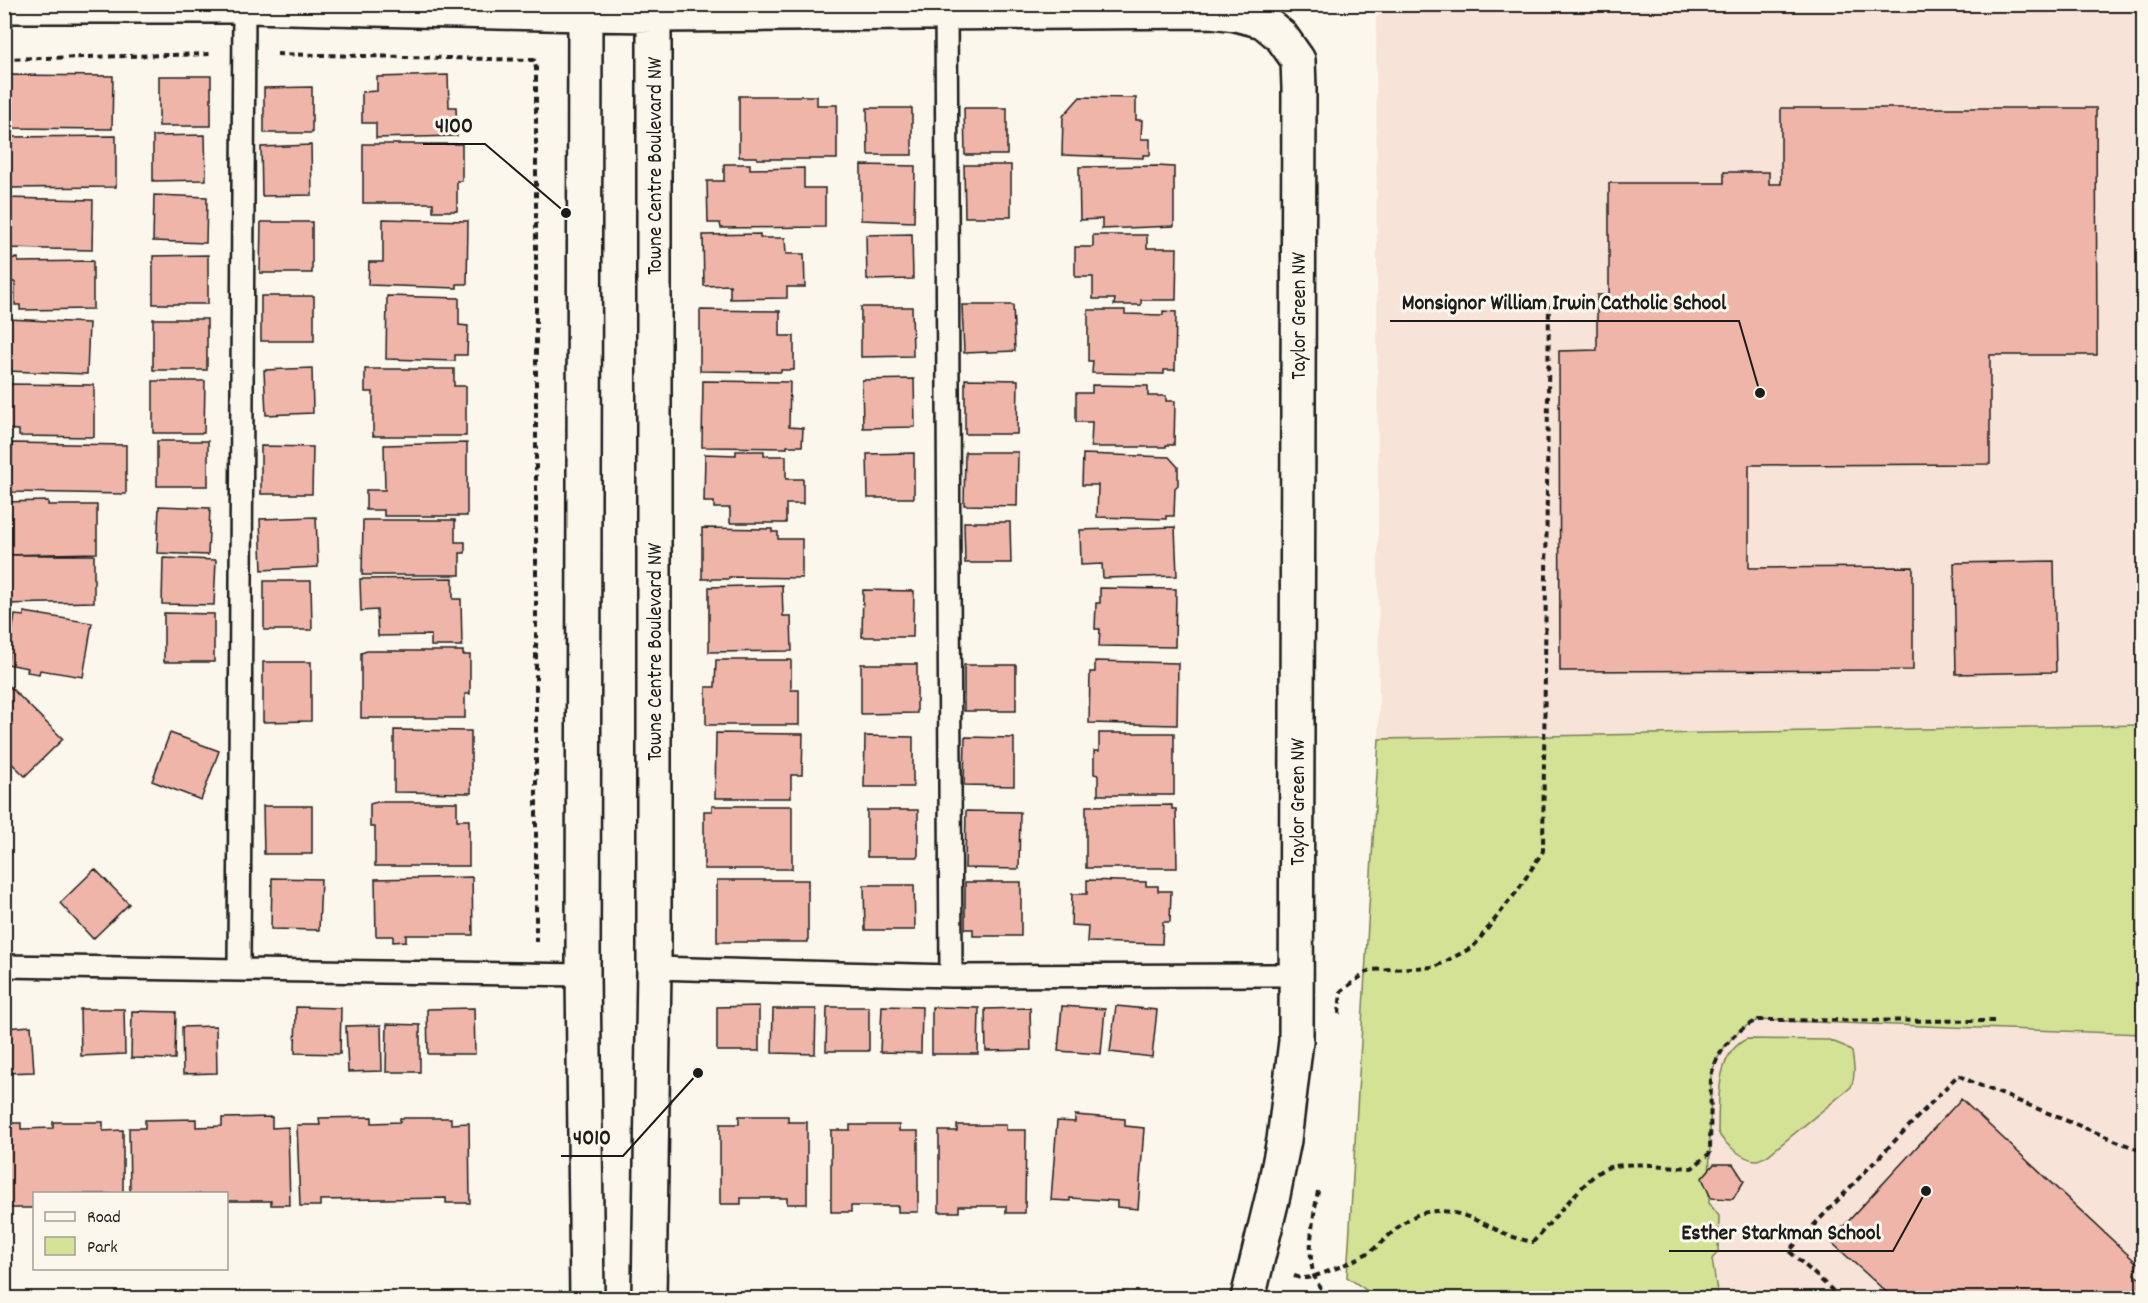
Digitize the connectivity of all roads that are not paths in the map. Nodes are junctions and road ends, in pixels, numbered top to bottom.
1 (244, 5) edge
2 (4, 6) edge
3 (585, 9) edge
4 (946, 9) edge
5 (654, 10) edge
6 (4, 966) edge
7 (654, 968) junction
8 (239, 970) junction
9 (583, 975) junction
10 (1297, 975) junction
11 (951, 976) junction
12 (587, 1299) edge
13 (649, 1299) edge
14 (1248, 1299) edge

1 - 2 street, Taylor Green NW
1 - 3 street, Taylor Green NW
1 - 8 lane
3 - 5 street, Taylor Green NW
3 - 9 street
4 - 5 street, Taylor Green NW
4 - 10 street, Taylor Green NW
4 - 11 lane
5 - 7 street, Towne Centre Boulevard NW
6 - 8 lane
7 - 11 lane
7 - 13 street, Towne Centre Boulevard NW
8 - 9 lane
9 - 12 street
10 - 11 lane
10 - 14 street, Taylor Green NW

